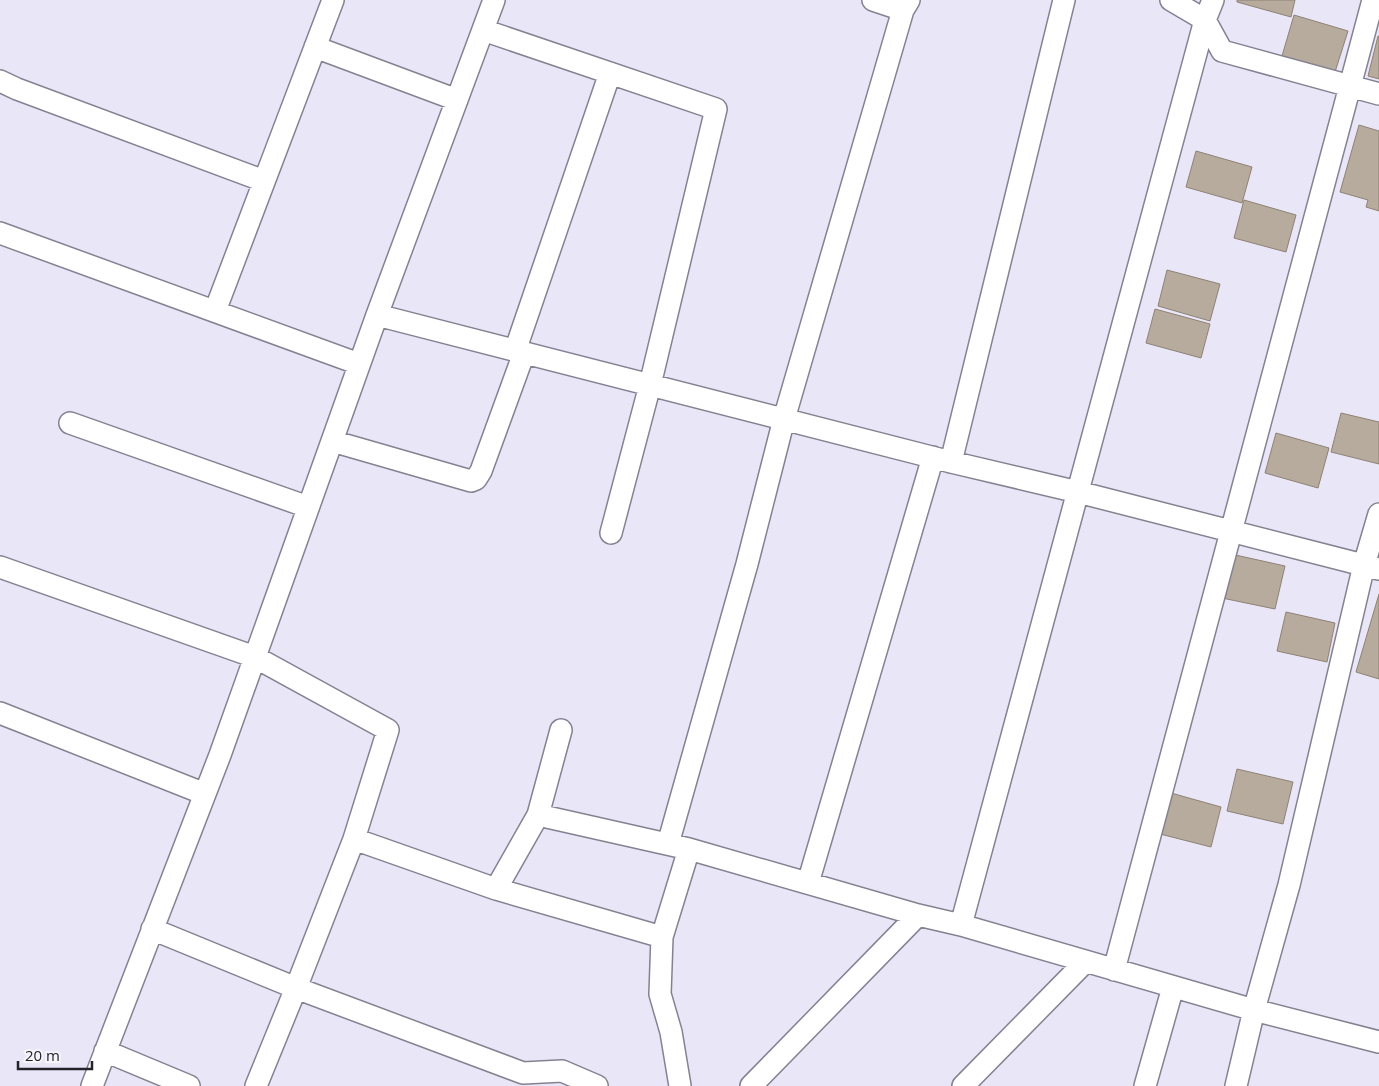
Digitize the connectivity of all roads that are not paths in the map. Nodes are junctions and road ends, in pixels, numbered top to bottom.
1 (333, 0) edge
2 (494, 0) edge
3 (873, 0) edge
4 (1064, 0) edge
5 (1171, 0) edge
6 (1213, 0) edge
7 (1373, 0) edge
8 (906, 5) edge
9 (1205, 20) junction
10 (483, 30) junction
11 (315, 48) junction
12 (610, 73) junction
13 (0, 81) edge
14 (1349, 86) junction
15 (1379, 94) edge
16 (457, 100) junction
17 (264, 182) junction
18 (0, 233) edge
19 (215, 311) junction
20 (377, 315) junction
21 (519, 352) junction
22 (359, 364) junction
23 (650, 386) junction
24 (784, 419) junction
25 (70, 423) dead end
26 (332, 441) junction
27 (942, 460) junction
28 (1078, 492) junction
29 (308, 507) junction
30 (1379, 514) edge
31 (1231, 531) junction
32 (611, 532) dead end
33 (0, 566) edge
34 (1372, 567) edge
35 (255, 657) junction
36 (0, 712) edge
37 (561, 730) dead end
38 (205, 794) junction
39 (538, 815) junction
40 (354, 839) junction
41 (668, 844) junction
42 (689, 849) junction
43 (808, 883) junction
44 (496, 890) junction
45 (918, 915) junction
46 (961, 924) junction
47 (152, 929) junction
48 (662, 937) junction
49 (1085, 962) junction
50 (1114, 970) junction
51 (1172, 987) junction
52 (296, 988) junction
53 (1254, 1010) junction
54 (1379, 1042) edge
55 (105, 1051) junction
56 (92, 1086) edge
57 (189, 1086) edge
58 (256, 1086) edge
59 (596, 1086) edge
60 (680, 1086) edge
61 (751, 1086) edge
62 (963, 1086) edge
63 (1145, 1086) edge
64 (1236, 1086) edge

1 - 11 street
2 - 10 street
3 - 8 street
4 - 27 street
5 - 9 street
6 - 9 street
7 - 14 street
8 - 24 street
9 - 14 street
9 - 28 street
10 - 12 street
10 - 16 street
11 - 16 street
11 - 17 street
12 - 21 street
12 - 23 street
13 - 17 street
14 - 15 street
14 - 31 street
16 - 20 street
17 - 19 street
18 - 19 street
19 - 22 street
20 - 21 street
20 - 22 street
21 - 23 street
21 - 26 street
22 - 26 street
23 - 24 street
23 - 32 street
24 - 27 street
24 - 41 street
25 - 29 street
26 - 29 street
27 - 28 street
27 - 43 street
28 - 31 street
28 - 46 street
29 - 35 street
30 - 34 street
31 - 34 street
31 - 50 street
33 - 35 street
34 - 53 street
35 - 38 street
35 - 40 street
36 - 38 street
37 - 39 street
38 - 47 street
39 - 41 street
39 - 44 street
40 - 44 street
40 - 52 street
41 - 42 street
42 - 43 street
42 - 48 street
43 - 45 street
44 - 48 street
45 - 46 street
45 - 61 street
46 - 49 street
47 - 52 street
47 - 55 street
48 - 60 street
49 - 50 street
49 - 62 street
50 - 51 street
51 - 53 street
51 - 63 street
52 - 58 street
52 - 59 street
53 - 54 street
53 - 64 street
55 - 56 street
55 - 57 street

